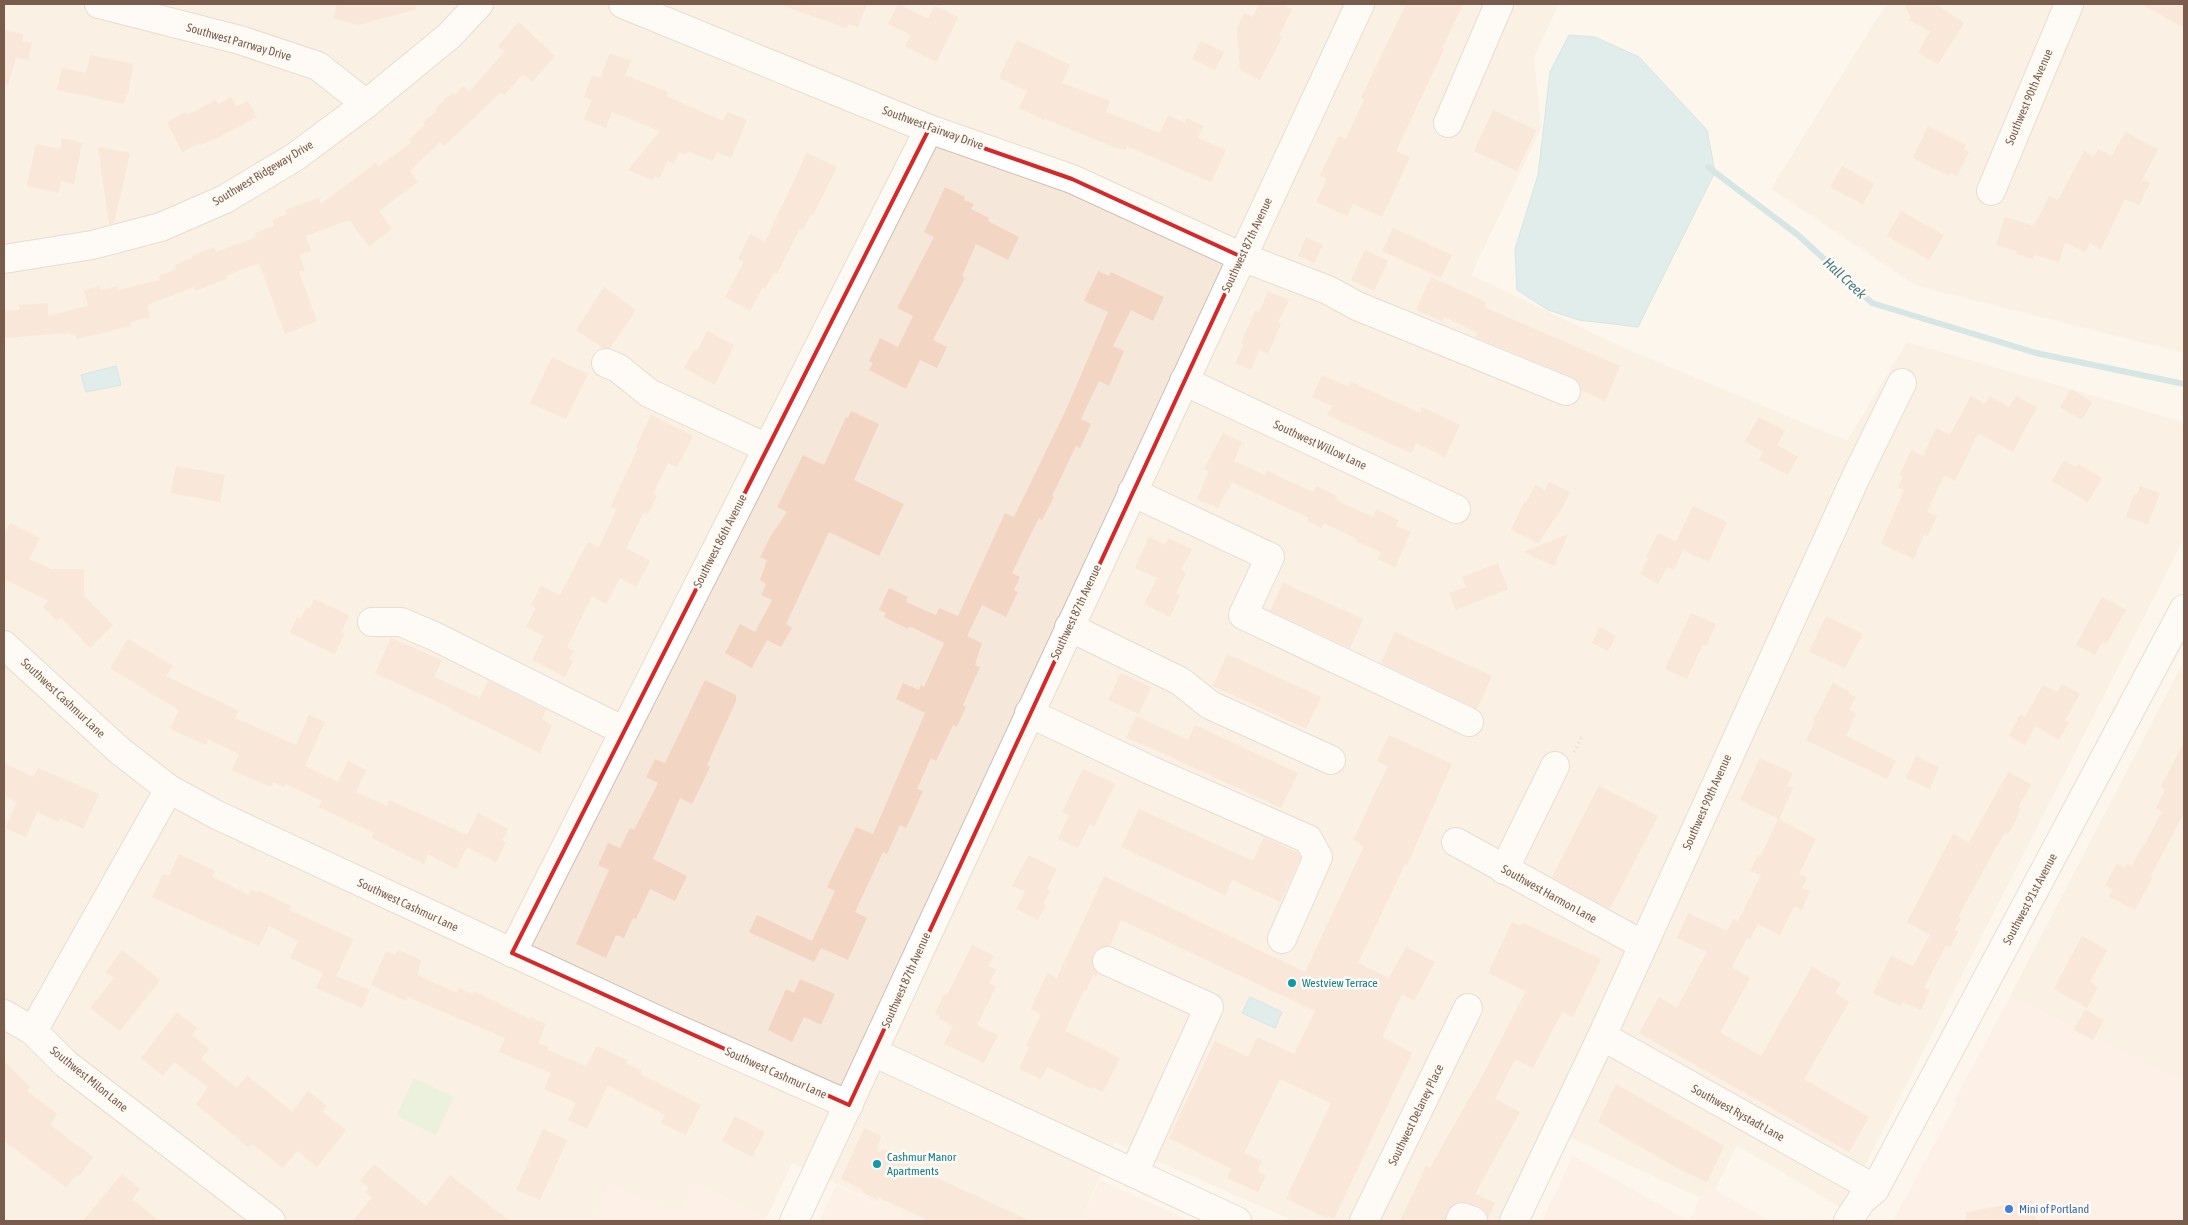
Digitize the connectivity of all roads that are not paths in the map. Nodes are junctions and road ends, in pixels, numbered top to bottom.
1 (100, 4) edge
2 (479, 4) edge
3 (622, 4) edge
4 (1360, 4) edge
5 (1499, 4) edge
6 (2069, 4) edge
7 (366, 104) junction
8 (1448, 123) dead end
9 (929, 129) junction
10 (1991, 190) dead end
11 (1242, 257) junction
12 (4, 259) edge
13 (606, 363) dead end
14 (1184, 381) junction
15 (1902, 383) dead end
16 (1566, 392) dead end
17 (767, 448) junction
18 (1132, 492) junction
19 (1456, 508) dead end
20 (2184, 609) edge
21 (372, 622) dead end
22 (1069, 627) junction
23 (4, 645) edge
24 (1029, 713) junction
25 (1469, 722) dead end
26 (624, 731) junction
27 (1331, 760) dead end
28 (1555, 766) dead end
29 (169, 789) junction
30 (1456, 842) dead end
31 (1504, 870) junction
32 (1282, 939) dead end
33 (1643, 945) junction
34 (512, 953) junction
35 (1107, 961) dead end
36 (1468, 1008) dead end
37 (4, 1014) edge
38 (33, 1031) junction
39 (1602, 1036) junction
40 (873, 1052) junction
41 (848, 1105) junction
42 (1134, 1173) junction
43 (1875, 1189) junction
44 (271, 1221) edge
45 (794, 1221) edge
46 (1237, 1221) edge
47 (1364, 1221) edge
48 (1460, 1221) edge
49 (1473, 1221) edge
50 (1514, 1221) edge
51 (1848, 1221) edge
52 (1865, 1221) edge

1 - 7 street, Southwest Parrway Drive
2 - 7 street, Southwest Ridgeway Drive
3 - 9 street, Southwest Fairway Drive
4 - 11 street, Southwest 87th Avenue
5 - 8 street
6 - 10 street, Southwest 90th Avenue
7 - 12 street, Southwest Ridgeway Drive
9 - 11 street, Southwest Fairway Drive
9 - 17 street, Southwest 86th Avenue
11 - 14 street, Southwest 87th Avenue
11 - 16 street, Southwest Fairway Drive
13 - 17 street
14 - 18 street, Southwest 87th Avenue
14 - 19 street, Southwest Willow Lane
15 - 33 street, Southwest 90th Avenue
17 - 26 street, Southwest 86th Avenue
18 - 22 street, Southwest 87th Avenue
18 - 25 street
20 - 43 street, Southwest 91st Avenue
21 - 26 street
22 - 24 street, Southwest 87th Avenue
22 - 27 street
23 - 29 street, Southwest Cashmur Lane
24 - 32 street
24 - 40 street, Southwest 87th Avenue
26 - 34 street, Southwest 86th Avenue
28 - 31 street
29 - 34 street, Southwest Cashmur Lane
29 - 38 street
30 - 31 street, Southwest Harmon Lane
31 - 33 street, Southwest Harmon Lane
33 - 39 street, Southwest 90th Avenue
34 - 41 street, Southwest Cashmur Lane
35 - 42 street
36 - 47 street, Southwest Delaney Place
37 - 38 street, Southwest Milon Lane
38 - 44 street, Southwest Milon Lane
39 - 43 street, Southwest Rystadt Lane
39 - 50 street, Southwest 90th Avenue
40 - 41 street, Southwest 87th Avenue
40 - 42 street
41 - 45 street, Southwest 87th Avenue
42 - 46 street
43 - 51 street, Southwest 91st Avenue
43 - 52 street, Southwest 91st Avenue
48 - 49 street

